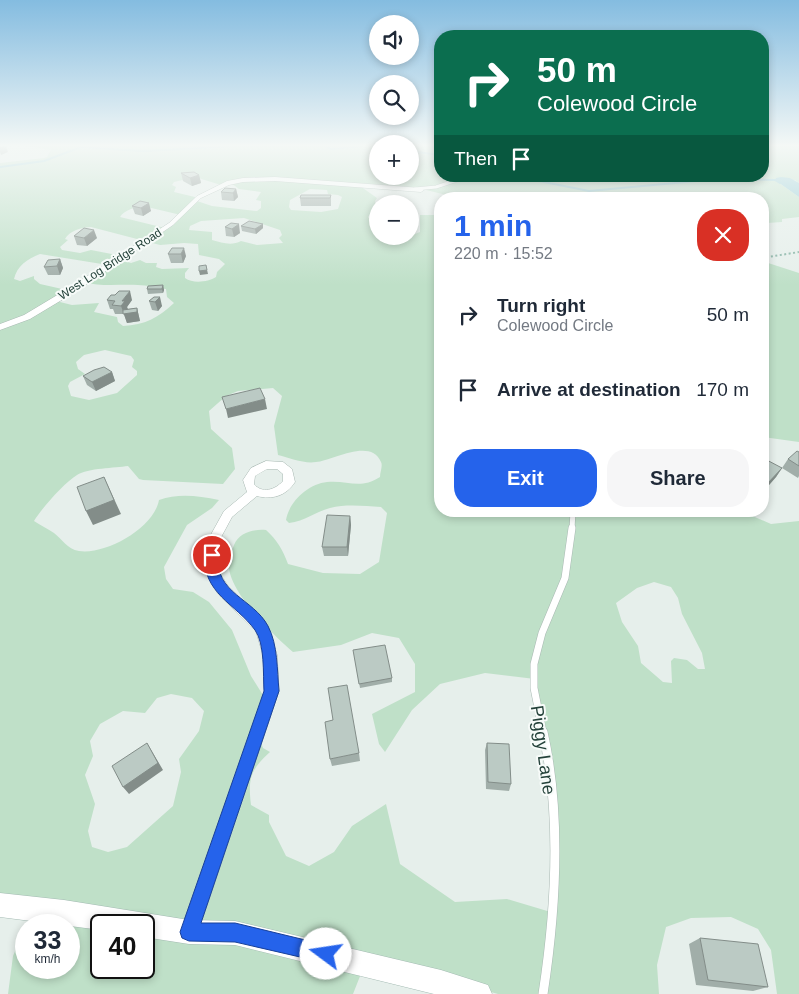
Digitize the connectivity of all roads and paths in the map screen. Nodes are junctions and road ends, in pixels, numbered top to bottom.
1 (208, 192) edge
2 (799, 252) edge
3 (769, 257) edge
4 (0, 327) edge
5 (254, 492) dead end
6 (572, 517) edge
7 (0, 905) edge
8 (189, 932) junction
9 (479, 994) edge
10 (543, 994) edge

1 - 4 street, West Log Bridge Road
2 - 3 path
5 - 8 street
6 - 10 lane, Piggy Lane
7 - 8 street
8 - 9 street

